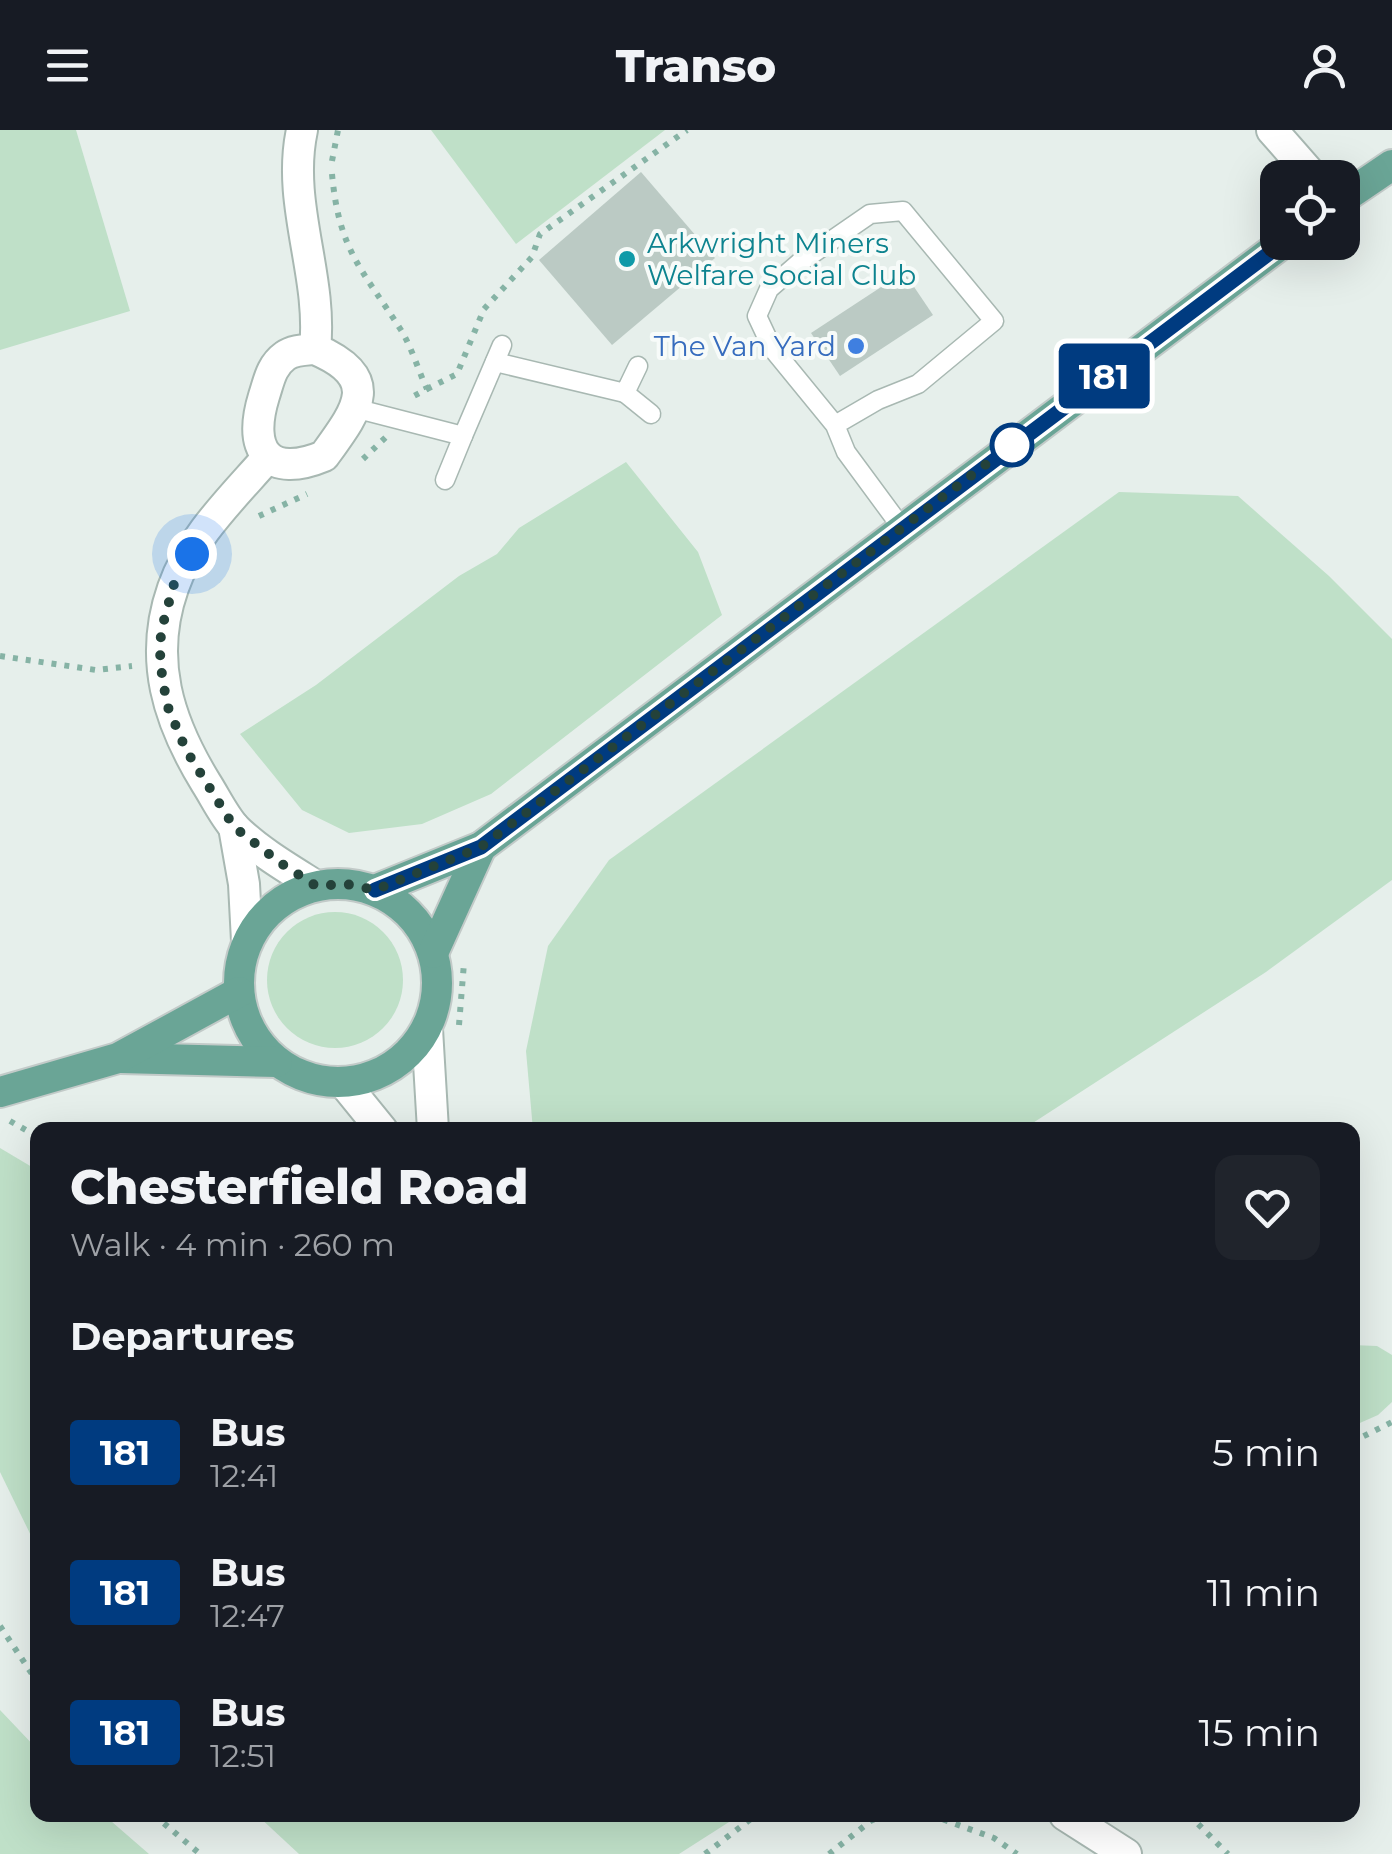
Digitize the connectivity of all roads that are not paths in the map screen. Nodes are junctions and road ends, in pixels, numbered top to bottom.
1 (302, 130) edge
2 (1272, 130) edge
3 (1298, 160) edge
4 (1392, 164) edge
5 (1360, 186) edge
6 (1260, 260) edge
7 (315, 349) junction
8 (638, 366) dead end
9 (624, 392) junction
10 (358, 409) junction
11 (651, 414) dead end
12 (834, 425) junction
13 (463, 436) junction
14 (267, 458) junction
15 (445, 480) dead end
16 (902, 528) junction
17 (234, 827) junction
18 (481, 847) junction
19 (316, 886) junction
20 (375, 890) junction
21 (248, 941) junction
22 (433, 953) junction
23 (238, 992) junction
24 (427, 1028) junction
25 (118, 1058) junction
26 (277, 1062) junction
27 (343, 1082) junction
28 (0, 1092) edge
29 (376, 1122) edge
30 (433, 1122) edge
31 (1075, 1822) edge
32 (1126, 1854) edge

1 - 7 street
2 - 3 street
4 - 5 main road
6 - 16 main road
7 - 10 street
7 - 14 street
8 - 9 lane
9 - 11 lane
9 - 13 lane
10 - 13 lane
10 - 14 street
12 - 12 lane
12 - 16 lane
13 - 15 lane
14 - 17 street
16 - 18 main road
17 - 19 street
17 - 21 street
18 - 20 main road
18 - 22 main road
19 - 20 main road
19 - 21 main road
20 - 22 main road
21 - 23 main road
22 - 24 main road
23 - 25 main road
23 - 26 main road
24 - 27 main road
24 - 30 street
25 - 26 main road
25 - 28 main road
26 - 27 main road
27 - 29 street
31 - 32 street

